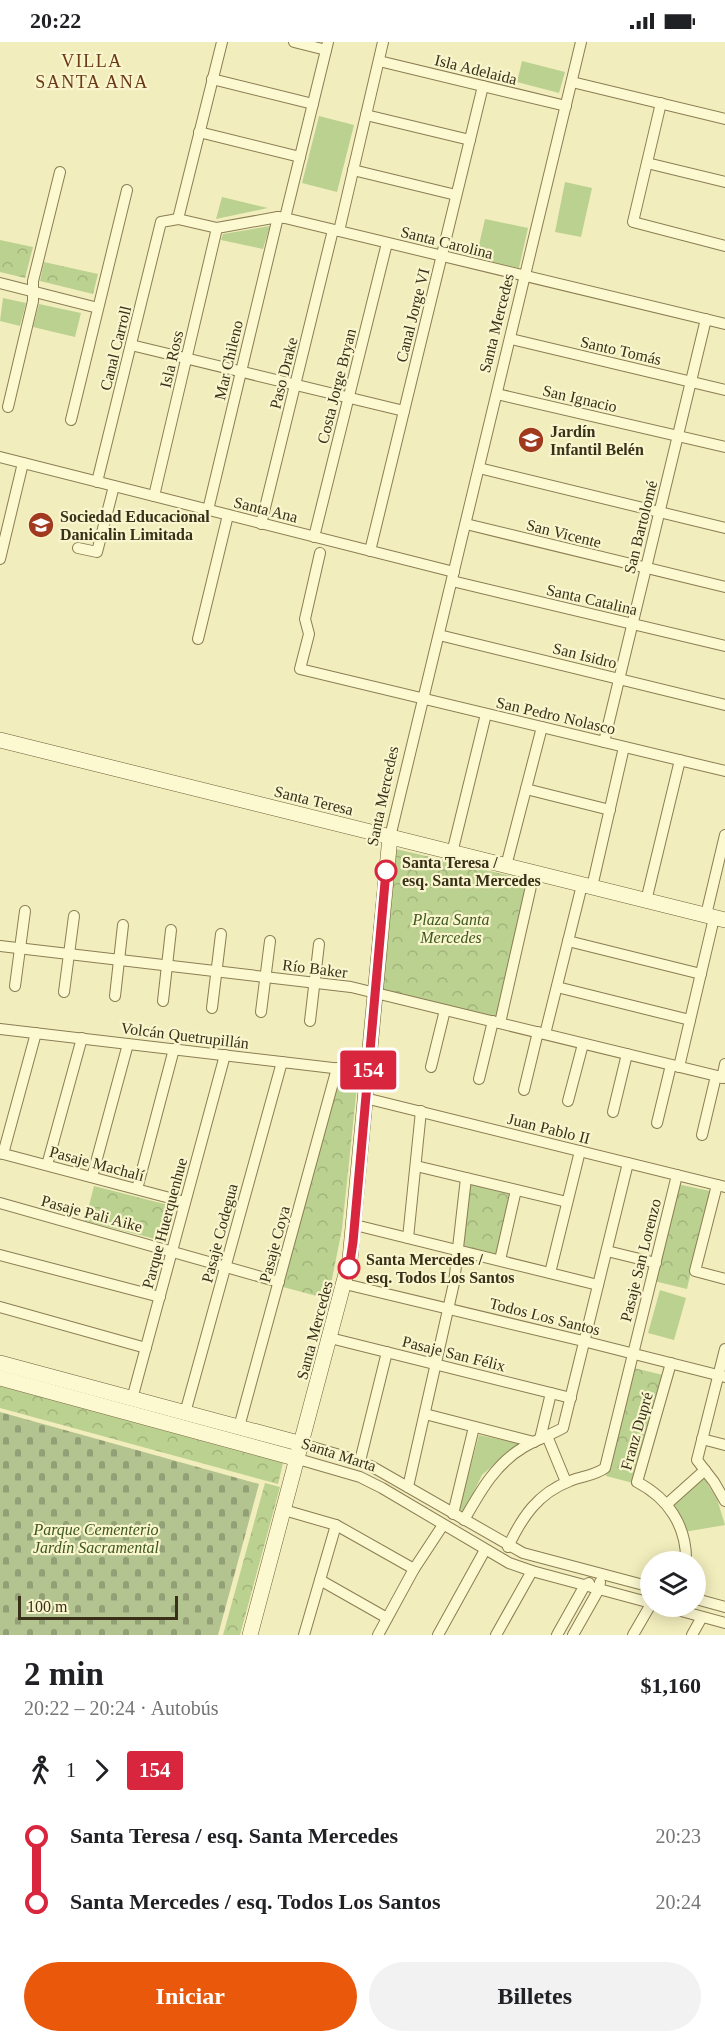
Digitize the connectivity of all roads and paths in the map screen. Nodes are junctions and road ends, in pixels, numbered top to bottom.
1 (222, 42) edge
2 (294, 42) edge
3 (383, 42) edge
4 (581, 42) edge
5 (327, 46) edge
6 (379, 61) junction
7 (213, 79) junction
8 (572, 82) junction
9 (483, 86) junction
10 (662, 103) junction
11 (313, 104) junction
12 (566, 106) junction
13 (366, 115) junction
14 (725, 119) edge
15 (199, 132) junction
16 (470, 141) junction
17 (300, 157) junction
18 (647, 163) junction
19 (353, 170) junction
20 (60, 172) dead end
21 (725, 182) edge
22 (127, 190) dead end
23 (456, 195) junction
24 (281, 218) junction
25 (178, 219) junction
26 (161, 222) joint
27 (217, 228) junction
28 (336, 230) junction
29 (387, 243) junction
30 (725, 246) edge
31 (441, 256) junction
32 (526, 276) junction
33 (0, 284) edge
34 (33, 292) junction
35 (98, 308) junction
36 (706, 319) junction
37 (725, 324) edge
38 (511, 339) junction
39 (131, 345) junction
40 (186, 358) junction
41 (241, 371) junction
42 (691, 381) junction
43 (295, 385) junction
44 (725, 390) edge
45 (497, 394) junction
46 (349, 398) junction
47 (8, 407) dead end
48 (404, 411) junction
49 (71, 420) dead end
50 (678, 436) junction
51 (725, 447) edge
52 (0, 457) edge
53 (23, 463) junction
54 (479, 468) junction
55 (97, 482) junction
56 (114, 486) junction
57 (154, 496) junction
58 (208, 510) junction
59 (659, 512) junction
60 (228, 515) junction
61 (261, 524) junction
62 (466, 524) junction
63 (725, 528) edge
64 (314, 537) junction
65 (78, 548) dead end
66 (370, 551) junction
67 (320, 553) dead end
68 (0, 559) edge
69 (646, 568) junction
70 (453, 577) junction
71 (725, 587) edge
72 (632, 624) junction
73 (439, 635) junction
74 (198, 639) dead end
75 (725, 646) edge
76 (619, 679) junction
77 (423, 699) junction
78 (725, 705) edge
79 (486, 714) junction
80 (542, 727) junction
81 (0, 740) edge
82 (604, 742) junction
83 (624, 747) junction
84 (680, 760) junction
85 (725, 771) edge
86 (525, 789) junction
87 (610, 810) junction
88 (725, 835) edge
89 (390, 837) junction
90 (453, 852) junction
91 (506, 866) junction
92 (534, 873) junction
93 (587, 886) junction
94 (646, 901) junction
95 (25, 911) dead end
96 (74, 916) dead end
97 (715, 918) edge
98 (123, 925) dead end
99 (171, 930) dead end
100 (221, 934) dead end
101 (270, 941) dead end
102 (568, 941) junction
103 (319, 944) dead end
104 (0, 946) edge
105 (20, 948) junction
106 (69, 954) junction
107 (119, 960) junction
108 (167, 965) junction
109 (217, 971) junction
110 (701, 974) junction
111 (266, 977) junction
112 (314, 982) junction
113 (15, 986) dead end
114 (557, 987) junction
115 (64, 992) dead end
116 (374, 992) junction
117 (115, 996) dead end
118 (163, 1001) dead end
119 (213, 1008) dead end
120 (445, 1010) junction
121 (261, 1012) dead end
122 (690, 1020) junction
123 (310, 1021) dead end
124 (497, 1022) junction
125 (0, 1029) edge
126 (36, 1033) junction
127 (542, 1033) junction
128 (82, 1038) junction
129 (128, 1044) junction
130 (583, 1044) junction
131 (174, 1049) junction
132 (627, 1054) junction
133 (225, 1055) junction
134 (282, 1062) junction
135 (725, 1064) edge
136 (675, 1066) junction
137 (431, 1067) dead end
138 (338, 1068) junction
139 (368, 1072) junction
140 (721, 1077) edge
141 (479, 1079) dead end
142 (524, 1090) dead end
143 (365, 1098) junction
144 (568, 1101) dead end
145 (421, 1112) junction
146 (613, 1113) dead end
147 (657, 1124) dead end
148 (702, 1135) dead end
149 (580, 1151) junction
150 (1, 1153) edge
151 (628, 1163) junction
152 (47, 1165) junction
153 (416, 1166) junction
154 (677, 1175) junction
155 (92, 1177) junction
156 (466, 1178) junction
157 (721, 1186) edge
158 (137, 1189) junction
159 (516, 1190) junction
160 (185, 1202) junction
161 (567, 1202) junction
162 (0, 1203) edge
163 (354, 1225) junction
164 (408, 1238) junction
165 (172, 1250) junction
166 (459, 1250) junction
167 (607, 1251) junction
168 (0, 1255) edge
169 (500, 1260) junction
170 (656, 1263) junction
171 (226, 1266) junction
172 (550, 1273) junction
173 (725, 1279) edge
174 (279, 1282) junction
175 (345, 1284) junction
176 (598, 1284) junction
177 (160, 1297) junction
178 (0, 1308) edge
179 (448, 1308) junction
180 (330, 1338) junction
181 (583, 1341) junction
182 (146, 1348) junction
183 (725, 1349) edge
184 (387, 1352) junction
185 (632, 1353) junction
186 (0, 1363) edge
187 (671, 1363) junction
188 (437, 1364) junction
189 (721, 1376) edge
190 (0, 1378) edge
191 (551, 1393) junction
192 (571, 1398) junction
193 (132, 1399) junction
194 (185, 1413) junction
195 (425, 1414) junction
196 (239, 1427) junction
197 (474, 1427) junction
198 (541, 1439) junction
199 (702, 1439) junction
200 (725, 1445) edge
201 (300, 1452) junction
202 (360, 1461) junction
203 (705, 1470) junction
204 (566, 1482) junction
205 (408, 1487) junction
206 (725, 1499) edge
207 (667, 1504) junction
208 (284, 1510) junction
209 (453, 1514) junction
210 (464, 1520) junction
211 (336, 1525) junction
212 (442, 1525) junction
213 (508, 1547) junction
214 (485, 1550) junction
215 (685, 1551) edge
216 (414, 1569) junction
217 (532, 1571) junction
218 (602, 1574) junction
219 (320, 1580) junction
220 (640, 1584) edge
221 (585, 1586) junction
222 (599, 1589) junction
223 (640, 1601) edge
224 (706, 1601) edge
225 (725, 1606) edge
226 (643, 1617) edge
227 (702, 1617) joint
228 (387, 1618) junction
229 (725, 1623) edge
230 (250, 1635) edge
231 (304, 1635) edge
232 (378, 1635) edge
233 (438, 1635) edge
234 (496, 1635) edge
235 (557, 1635) edge
236 (573, 1635) edge
237 (633, 1635) edge
238 (692, 1635) edge

1 - 7 street
2 - 5 street
3 - 6 street, Paso Drake
4 - 8 street, Santa Mercedes
5 - 11 street, Mar Chileno
6 - 9 street, Isla Adelaida
6 - 13 street, Paso Drake
7 - 11 street
7 - 15 street
8 - 10 street
8 - 12 street, Santa Mercedes
9 - 12 street, Isla Adelaida
9 - 16 street, Canal Jorge VI
10 - 14 street
10 - 18 street
11 - 17 street, Mar Chileno
12 - 32 street, Santa Mercedes
13 - 16 street
13 - 19 street, Paso Drake
15 - 17 street
15 - 25 street
16 - 23 street, Canal Jorge VI
17 - 24 street, Mar Chileno
18 - 21 street
18 - 30 street
19 - 23 street
19 - 28 street, Paso Drake
20 - 34 street
22 - 35 street
23 - 31 street, Canal Jorge VI
24 - 27 street, Santa Carolina
24 - 28 street, Santa Carolina
24 - 41 street, Mar Chileno
25 - 26 street, Santa Carolina
25 - 27 street, Santa Carolina
26 - 39 street, Canal Carroll
27 - 40 street, Isla Ross
28 - 29 street, Santa Carolina
28 - 43 street, Paso Drake
29 - 31 street, Santa Carolina
29 - 46 street, Costa Jorge Bryan
31 - 32 street, Santa Carolina
31 - 48 street, Canal Jorge VI
32 - 36 street, Santa Carolina
32 - 38 street, Santa Mercedes
33 - 34 street
34 - 35 street
34 - 47 street
35 - 49 street
36 - 37 street, Santa Carolina
36 - 42 street, San Bartolomé
38 - 42 street, Santo Tomás
38 - 45 street, Santa Mercedes
39 - 40 street
39 - 55 street, Canal Carroll
40 - 41 street
40 - 57 street, Isla Ross
41 - 43 street
41 - 58 street, Mar Chileno
42 - 44 street, Santo Tomás
42 - 50 street, San Bartolomé
43 - 46 street
43 - 61 street, Paso Drake
45 - 50 street, San Ignacio
45 - 54 street, Santa Mercedes
46 - 48 street
46 - 64 street, Costa Jorge Bryan
48 - 66 street, Canal Jorge VI
50 - 51 street, San Ignacio
50 - 59 street, San Bartolomé
52 - 53 street, Santa Ana
53 - 55 street, Santa Ana
53 - 68 street
54 - 59 street
54 - 62 street, Santa Mercedes
55 - 56 street, Santa Ana
56 - 57 street, Santa Ana
56 - 65 street
57 - 58 street, Santa Ana
58 - 60 street, Santa Ana
59 - 63 street
59 - 69 street, San Bartolomé
60 - 61 street, Santa Ana
60 - 74 street
61 - 64 street, Santa Ana
62 - 69 street, San Vicente
62 - 70 street, Santa Mercedes
64 - 66 street, Santa Ana
66 - 70 street, Santa Ana
67 - 77 street, San Pedro Nolasco
69 - 71 street, San Vicente
69 - 72 street, San Bartolomé
70 - 72 street, Santa Catalina
70 - 73 street, Santa Mercedes
72 - 75 street, Santa Catalina
72 - 76 street, San Bartolomé
73 - 76 street, San Isidro
73 - 77 street, Santa Mercedes
76 - 78 street, San Isidro
76 - 82 street, San Bartolomé
77 - 79 street, San Pedro Nolasco
77 - 89 street, Santa Mercedes
79 - 80 street, San Pedro Nolasco
79 - 90 street
80 - 82 street, San Pedro Nolasco
80 - 86 street
81 - 89 street, Santa Teresa
82 - 83 street, San Pedro Nolasco
83 - 84 street, San Pedro Nolasco
83 - 87 street
84 - 85 street, San Pedro Nolasco
84 - 94 street
86 - 87 street
86 - 91 street
87 - 93 street
88 - 97 street
89 - 90 street, Santa Teresa
89 - 116 street, Santa Mercedes
90 - 91 street, Santa Teresa
91 - 92 street, Santa Teresa
92 - 93 street, Santa Teresa
92 - 124 street
93 - 94 street, Santa Teresa
93 - 102 street
94 - 97 street, Santa Teresa
95 - 105 street
96 - 106 street
97 - 110 street
98 - 107 street
99 - 108 street
100 - 109 street
101 - 111 street
102 - 110 street
102 - 114 street
103 - 112 street
104 - 105 street, Río Baker
105 - 106 street, Río Baker
105 - 113 street
106 - 107 street, Río Baker
106 - 115 street
107 - 108 street, Río Baker
107 - 117 street
108 - 109 street, Río Baker
108 - 118 street
109 - 111 street, Río Baker
109 - 119 street
110 - 122 street
111 - 112 street, Río Baker
111 - 121 street
112 - 116 street, Río Baker
112 - 123 street
114 - 122 street
114 - 127 street
116 - 120 street, Río Baker
116 - 139 street, Santa Mercedes
120 - 124 street, Río Baker
120 - 137 street
122 - 136 street
124 - 127 street, Río Baker
124 - 141 street
125 - 126 street, Volcán Quetrupillán
126 - 128 street, Volcán Quetrupillán
126 - 150 street
127 - 130 street, Río Baker
127 - 142 street
128 - 129 street, Volcán Quetrupillán
128 - 152 street
129 - 131 street, Volcán Quetrupillán
129 - 155 street
130 - 132 street, Río Baker
130 - 144 street
131 - 133 street, Volcán Quetrupillán
131 - 158 street
132 - 136 street, Río Baker
132 - 146 street
133 - 134 street, Volcán Quetrupillán
133 - 160 street, Parque Huerquenhue
134 - 138 street, Volcán Quetrupillán
134 - 171 street, Pasaje Codegua
135 - 140 street
136 - 140 street, Río Baker
136 - 147 street
138 - 139 street, Volcán Quetrupillán
138 - 174 street, Pasaje Coya
139 - 143 street, Santa Mercedes
140 - 148 street
143 - 145 street, Juan Pablo II
143 - 163 street, Santa Mercedes
145 - 149 street, Juan Pablo II
145 - 153 street
149 - 151 street, Juan Pablo II
149 - 161 street
150 - 152 street, Pasaje Machalí
151 - 154 street, Juan Pablo II
151 - 167 street
152 - 155 street, Pasaje Machalí
153 - 156 street
153 - 164 street
154 - 157 street, Juan Pablo II
154 - 170 street, Pasaje San Lorenzo
155 - 158 street, Pasaje Machalí
156 - 159 street
156 - 166 street
157 - 173 street
158 - 160 street, Pasaje Machalí
159 - 161 street
159 - 169 street
160 - 165 street, Parque Huerquenhue
161 - 172 street
162 - 165 street, Pasaje Pali Aike
163 - 164 street
163 - 175 street, Santa Mercedes
164 - 166 street
165 - 171 street, Pasaje Pali Aike
165 - 177 street, Parque Huerquenhue
166 - 169 street
166 - 179 street
167 - 170 street
167 - 176 street
168 - 177 street
169 - 172 street
170 - 185 street, Pasaje San Lorenzo
171 - 174 street, Pasaje Pali Aike
171 - 194 street, Pasaje Codegua
172 - 176 street
174 - 196 street, Pasaje Coya
175 - 179 street, Todos Los Santos
175 - 180 street, Santa Mercedes
176 - 181 street
177 - 182 street, Parque Huerquenhue
178 - 182 street
179 - 181 street, Todos Los Santos
179 - 188 street
180 - 184 street, Pasaje San Félix
180 - 201 street, Santa Mercedes
181 - 185 street, Todos Los Santos
181 - 192 street
182 - 193 street, Parque Huerquenhue
183 - 189 street
184 - 188 street, Pasaje San Félix
184 - 202 street
185 - 187 street, Todos Los Santos
185 - 204 street, Pasaje San Lorenzo
186 - 193 street, Santa Marta
187 - 189 street, Todos Los Santos
187 - 207 street, Franz Dupré
188 - 191 street, Pasaje San Félix
188 - 195 street
189 - 199 street
190 - 201 street, Santa Marta
191 - 192 street, Pasaje San Félix
191 - 198 street
192 - 198 street
193 - 194 street, Santa Marta
194 - 196 street, Santa Marta
195 - 197 street
195 - 205 street
196 - 201 street, Santa Marta
197 - 198 street
197 - 209 street
198 - 204 street
198 - 210 street
199 - 200 street
199 - 203 street
201 - 202 street, Santa Marta
201 - 208 street, Santa Mercedes
201 - 212 street, Santa Marta
202 - 205 street, Santa Marta
203 - 206 street
203 - 207 street
204 - 213 street
205 - 209 street, Santa Marta
207 - 215 street, Franz Dupré
208 - 211 street
208 - 230 street, Santa Mercedes
209 - 210 street, Santa Marta
210 - 213 street, Santa Marta
211 - 216 street
211 - 219 street
212 - 214 street, Santa Marta
212 - 216 street
213 - 218 street, Santa Marta
214 - 217 street, Santa Marta
214 - 233 street
216 - 228 street
217 - 221 street, Santa Marta
217 - 234 street
218 - 220 street, Santa Marta
218 - 221 street
218 - 222 street
219 - 228 street
219 - 231 street
221 - 222 street, Santa Marta
221 - 235 street
222 - 223 street, Santa Marta
222 - 236 street
224 - 225 street
226 - 237 street
227 - 229 street
227 - 238 street
228 - 232 street

